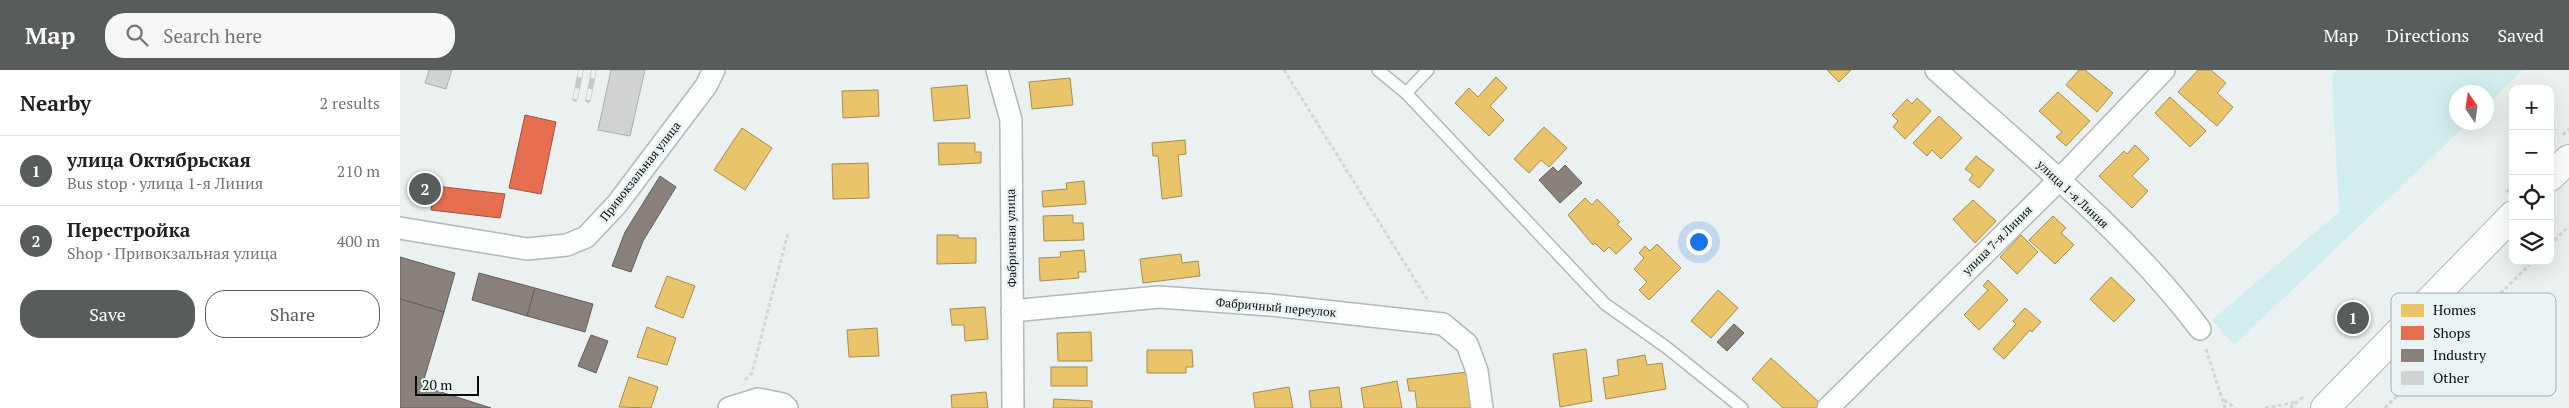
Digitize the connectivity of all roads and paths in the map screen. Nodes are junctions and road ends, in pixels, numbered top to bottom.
1 (714, 70) edge
2 (997, 70) edge
3 (1284, 70) edge
4 (1378, 70) edge
5 (1428, 70) edge
6 (1936, 70) edge
7 (2164, 70) edge
8 (1406, 94) junction
9 (2569, 158) edge
10 (2552, 175) edge
11 (2059, 180) junction
12 (2509, 218) edge
13 (2569, 226) edge
14 (400, 228) edge
15 (788, 233) dead end
16 (2554, 240) edge
17 (2529, 265) edge
18 (2438, 293) edge
19 (2501, 293) edge
20 (1012, 311) junction
21 (1443, 324) junction
22 (2200, 329) joint
23 (2391, 343) edge
24 (741, 385) dead end
25 (2397, 396) edge
26 (2224, 400) junction
27 (2297, 402) dead end
28 (2332, 405) edge
29 (728, 408) edge
30 (787, 408) edge
31 (1013, 408) edge
32 (1482, 408) edge
33 (1742, 408) edge
34 (1828, 408) edge
35 (2225, 408) edge
36 (2235, 408) edge
37 (2265, 408) edge
38 (2385, 408) edge

1 - 14 street, Привокзальная улица
2 - 20 street, Фабричная улица
3 - 21 path
4 - 8 lane
5 - 8 lane
6 - 11 street, улица 1-я Линия
7 - 11 street, улица 7-я Линия
8 - 33 lane
9 - 10 main road
11 - 22 street, улица 1-я Линия
11 - 34 street, улица 7-я Линия
12 - 18 main road
13 - 16 path
15 - 24 path
17 - 19 path
20 - 21 street, Фабричный переулок
20 - 31 street, Фабричная улица
21 - 32 street
22 - 26 path
23 - 28 main road
25 - 38 path
26 - 35 path
26 - 36 path
27 - 37 path
29 - 30 street

